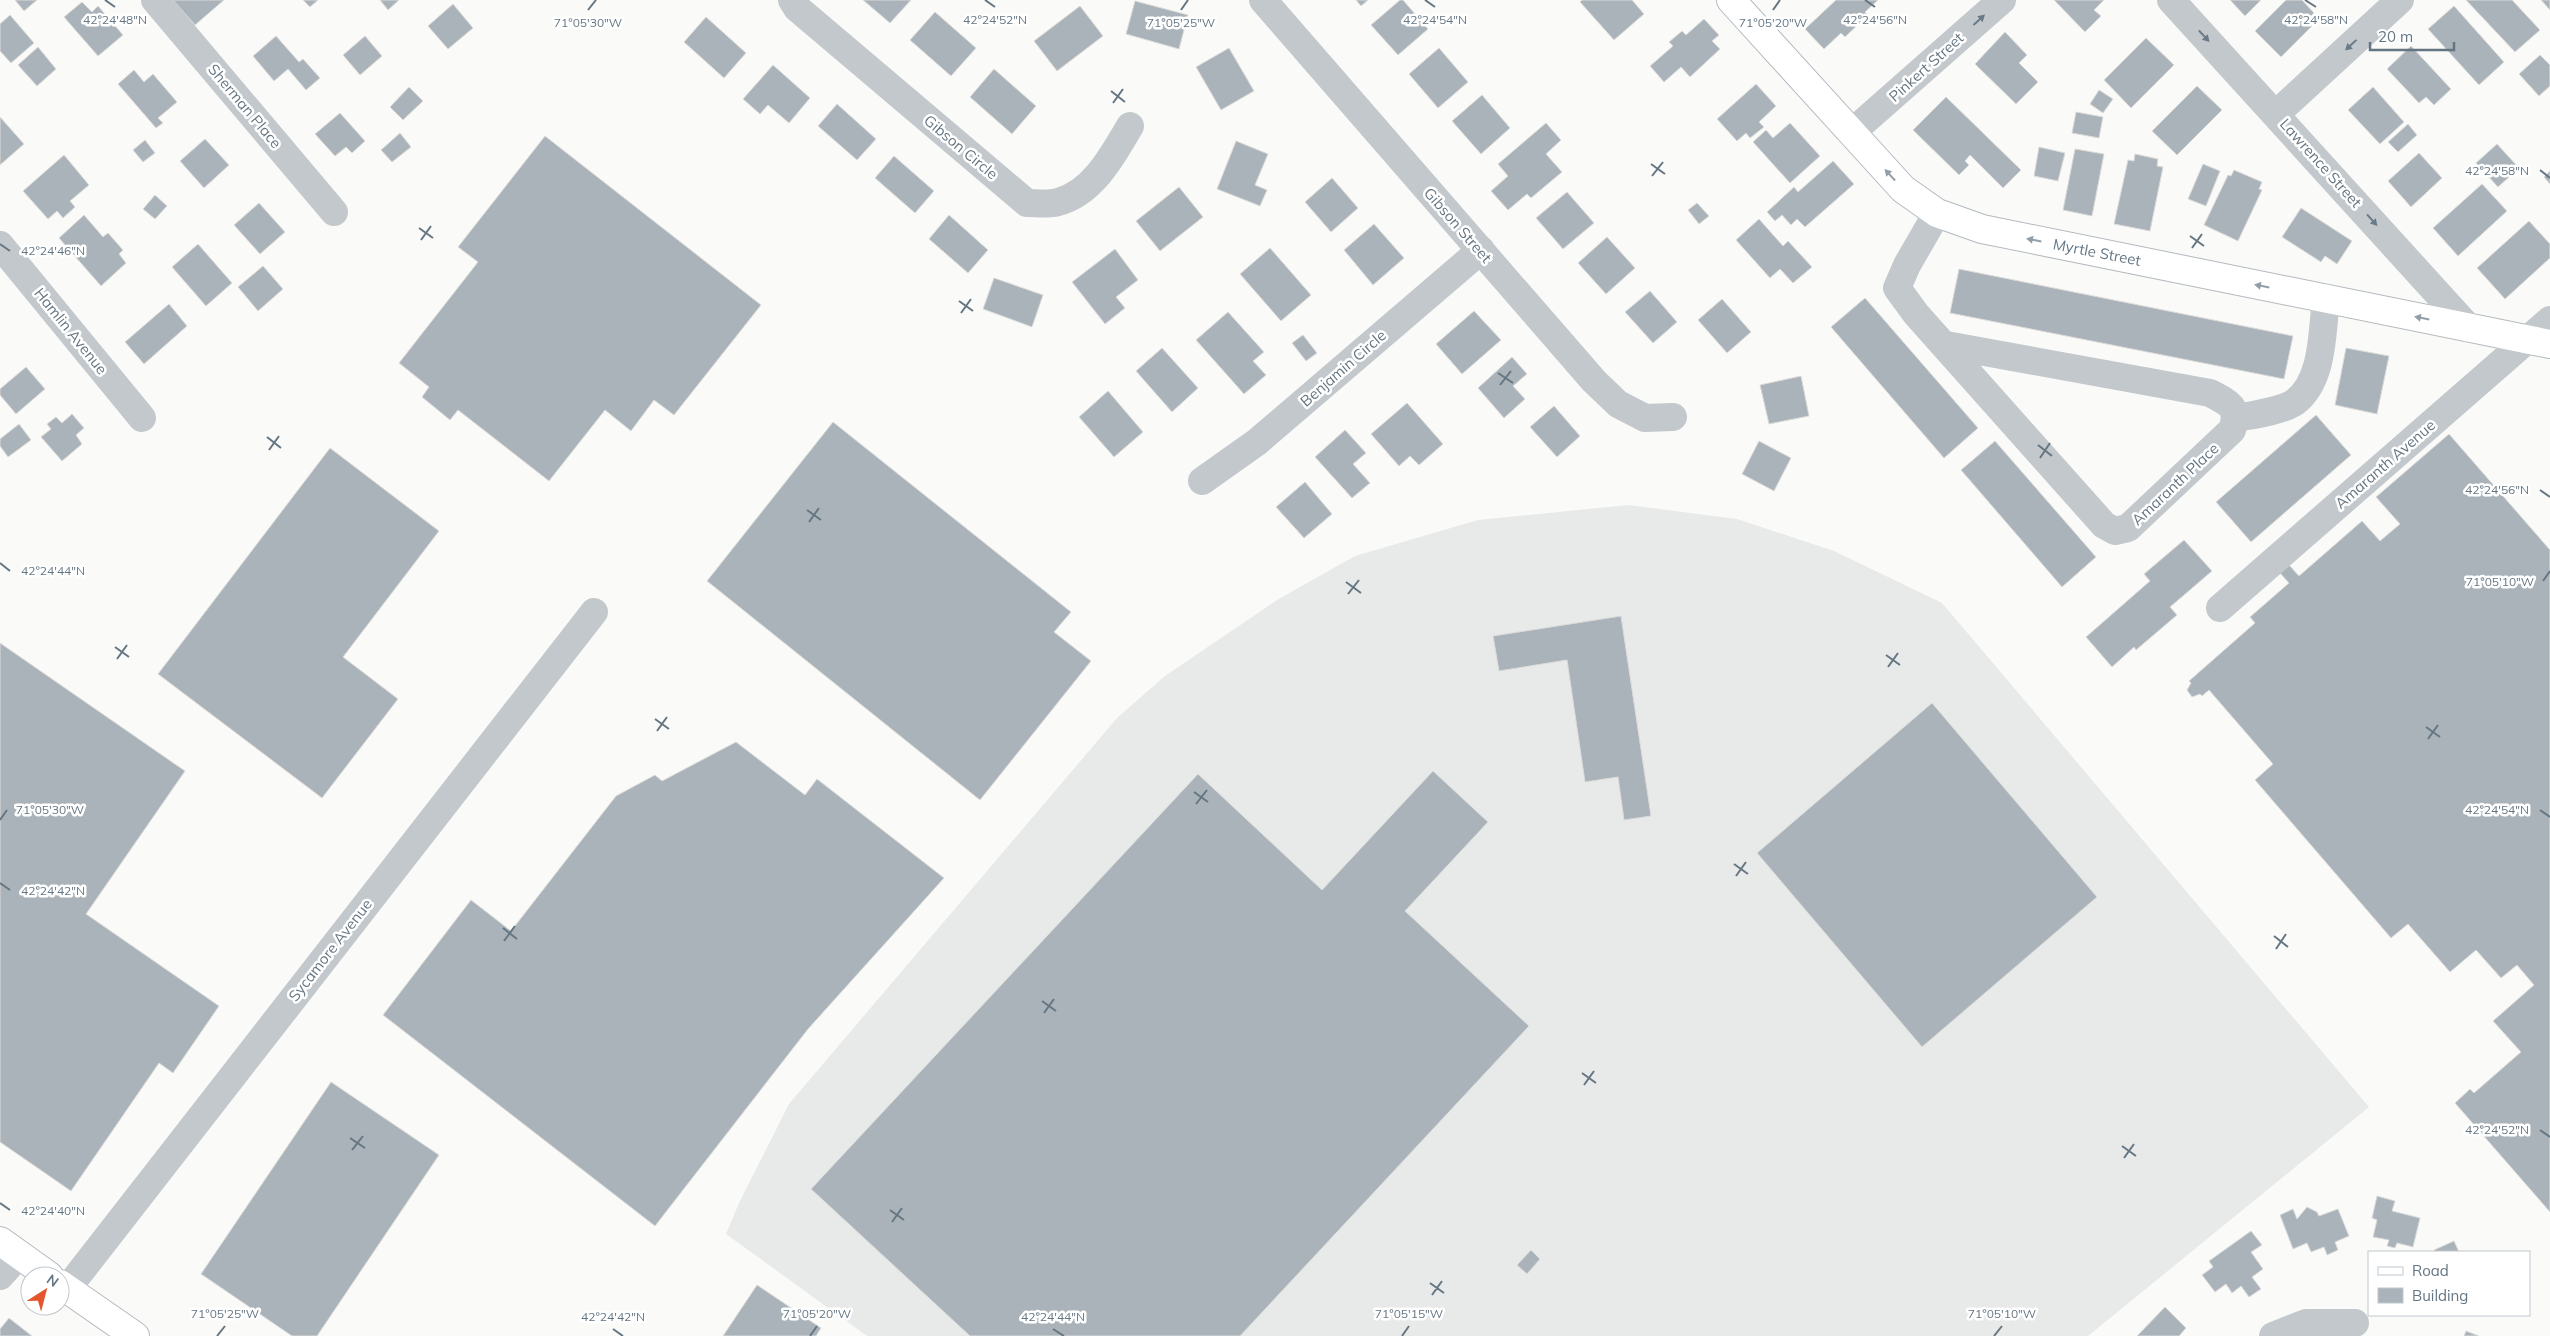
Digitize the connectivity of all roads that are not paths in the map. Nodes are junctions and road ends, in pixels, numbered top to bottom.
1 (155, 0) edge
2 (792, 0) edge
3 (1263, 0) edge
4 (1730, 0) edge
5 (2002, 0) edge
6 (2171, 0) edge
7 (2400, 0) edge
8 (2276, 114) junction
9 (1130, 126) dead end
10 (1851, 133) junction
11 (334, 212) dead end
12 (1937, 213) junction
13 (0, 245) edge
14 (1481, 250) junction
15 (2326, 298) junction
16 (2550, 320) edge
17 (2469, 328) junction
18 (2539, 342) edge
19 (1946, 345) junction
20 (142, 418) dead end
21 (1673, 418) dead end
22 (2236, 418) junction
23 (1202, 481) dead end
24 (2220, 608) dead end
25 (594, 612) dead end
26 (10, 1248) edge
27 (35, 1266) edge
28 (70, 1269) edge
29 (0, 1276) edge
30 (70, 1291) edge
31 (2355, 1323) dead end
32 (135, 1336) edge
33 (2273, 1336) edge

1 - 11 street, Sherman Place
2 - 9 street, Gibson Circle
3 - 14 street, Gibson Street
4 - 10 street, Myrtle Street
10 -> 5 street, Pinkert Street
6 -> 8 street, Lawrence Street
7 -> 8 street
8 -> 17 street, Lawrence Street
12 -> 10 street, Myrtle Street
15 -> 12 street, Myrtle Street
12 - 19 street, Amaranth Place
13 - 20 street, Hamlin Avenue
14 - 21 street, Gibson Street
14 - 23 street, Benjamin Circle
17 -> 15 street, Myrtle Street
15 - 22 street
16 - 18 street, Amaranth Avenue
17 - 18 street, Myrtle Street
18 - 24 street, Amaranth Avenue
19 - 22 street
19 - 22 street, Amaranth Place
25 - 28 street, Sycamore Avenue
26 - 27 street
26 - 29 street
30 - 32 street
31 - 33 street

